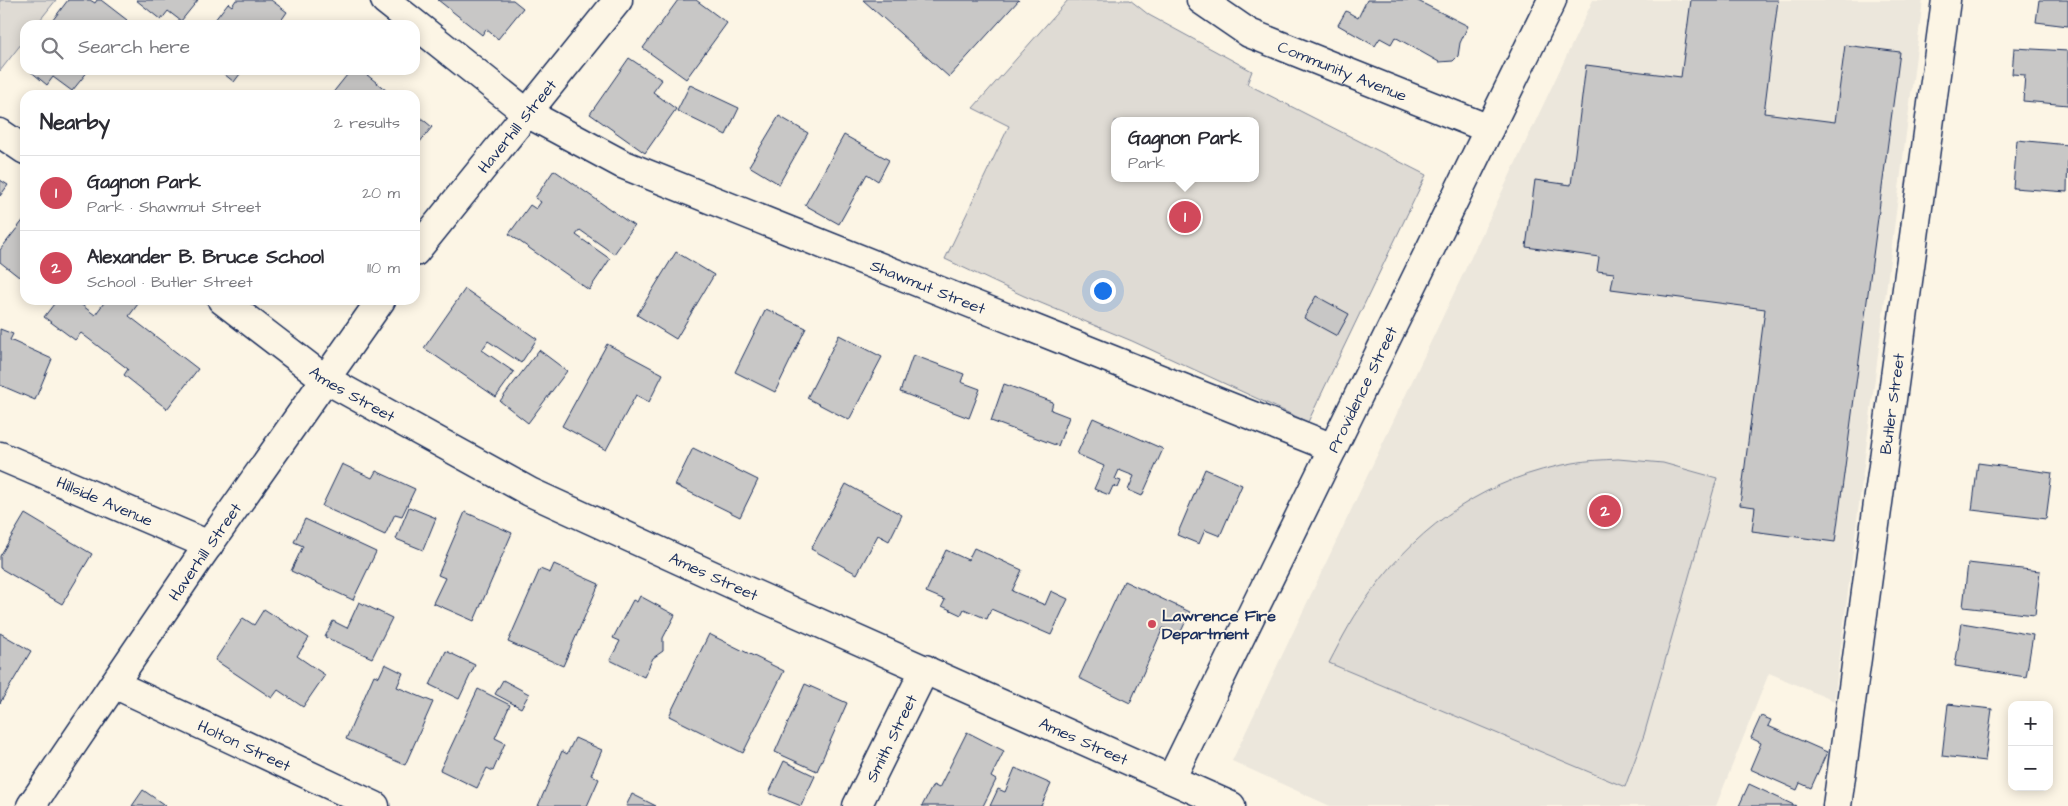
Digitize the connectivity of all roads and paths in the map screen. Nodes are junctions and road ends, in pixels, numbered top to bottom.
1 (385, 0) edge
2 (618, 0) edge
3 (1201, 0) edge
4 (1552, 0) edge
5 (1946, 0) edge
6 (410, 20) edge
7 (420, 28) edge
8 (527, 113) junction
9 (1488, 129) junction
10 (0, 133) edge
11 (20, 147) edge
12 (420, 246) edge
13 (229, 305) edge
14 (377, 305) edge
15 (325, 379) junction
16 (1333, 448) junction
17 (0, 456) edge
18 (209, 544) junction
19 (925, 669) junction
20 (114, 684) junction
21 (1171, 779) junction
22 (31, 806) edge
23 (375, 806) edge
24 (857, 806) edge
25 (1231, 806) edge
26 (1837, 806) edge

1 - 6 street, Shawmut Street
2 - 8 street, Haverhill Street
3 - 9 street, Community Avenue
4 - 9 street, Providence Street
5 - 26 street, Butler Street
7 - 8 street, Shawmut Street
8 - 12 street, Haverhill Street
8 - 16 street, Shawmut Street
9 - 16 street, Providence Street
10 - 11 street
13 - 15 street, Ames Street
14 - 15 street, Haverhill Street
15 - 18 street, Haverhill Street
15 - 19 street, Ames Street
16 - 21 street, Providence Street
17 - 18 street, Hillside Avenue
18 - 20 street, Haverhill Street
19 - 21 street, Ames Street
19 - 24 street, Smith Street
20 - 22 street, Haverhill Street
20 - 23 street, Holton Street
21 - 25 street, Ames Street

